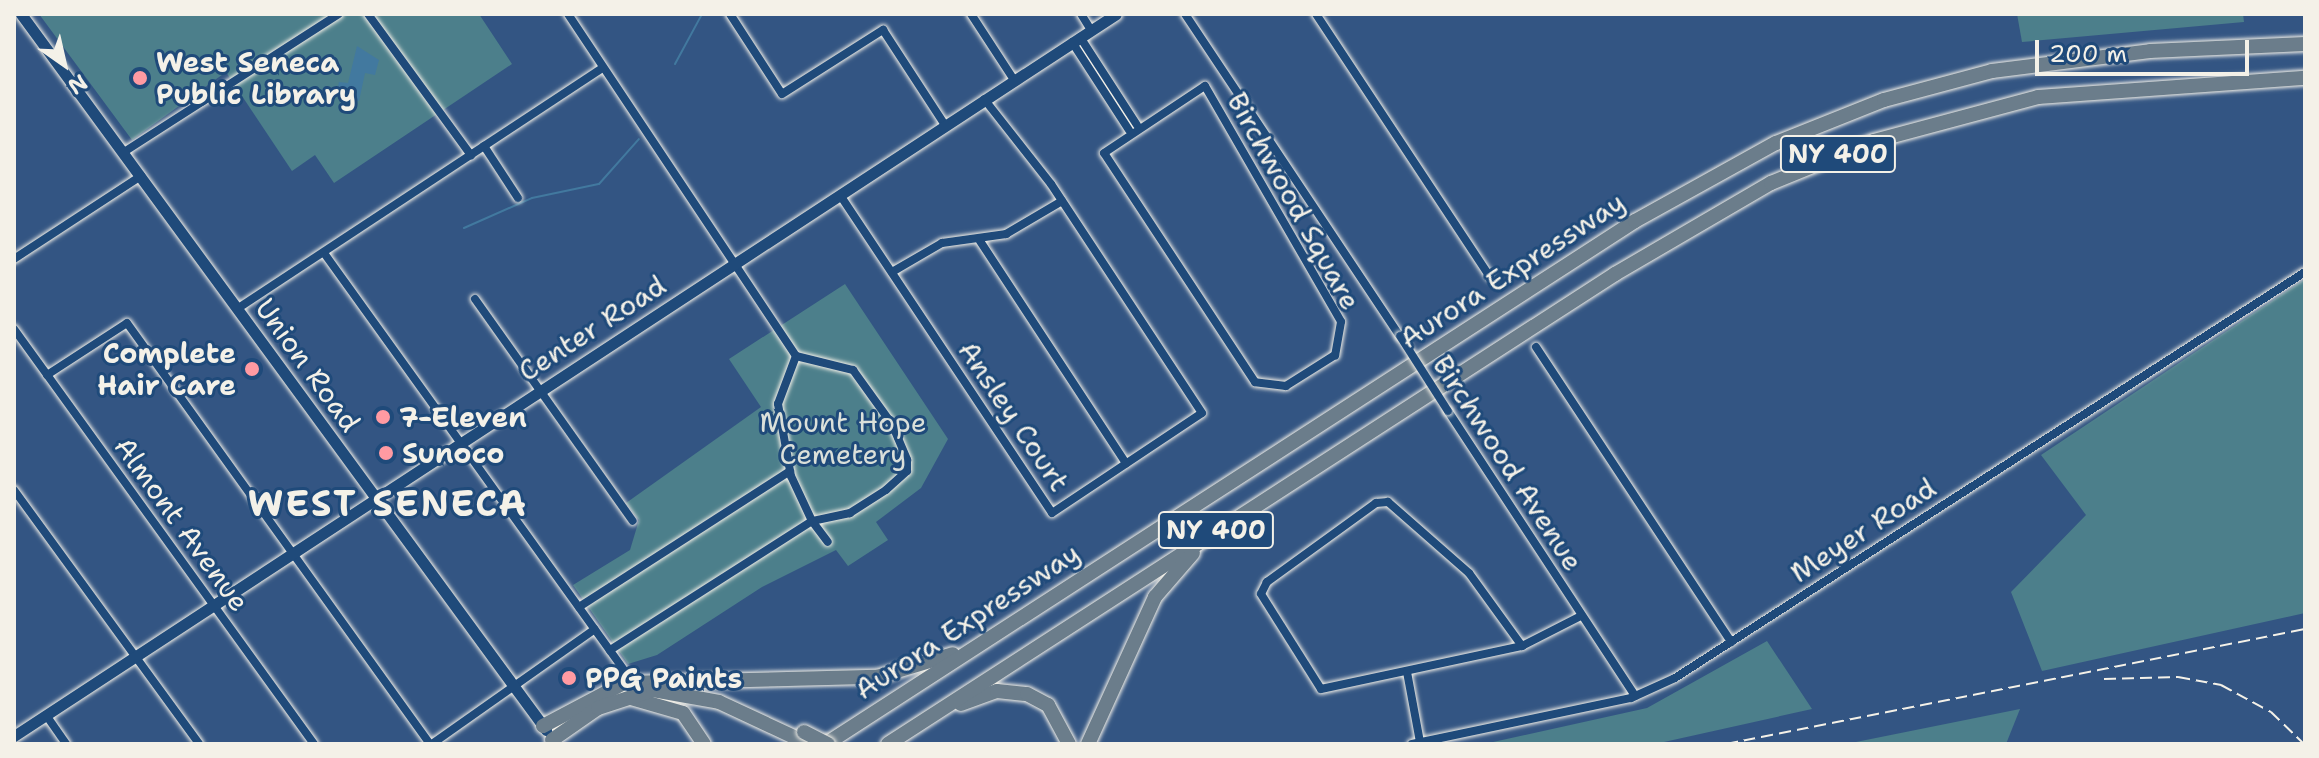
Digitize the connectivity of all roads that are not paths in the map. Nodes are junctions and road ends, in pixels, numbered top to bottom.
1 (21, 14) edge
2 (339, 14) edge
3 (368, 14) edge
4 (568, 14) edge
5 (730, 14) edge
6 (971, 14) edge
7 (1081, 14) edge
8 (1116, 14) edge
9 (1185, 14) edge
10 (1316, 14) edge
11 (1091, 30) junction
12 (1076, 40) junction
13 (2305, 44) edge
14 (603, 68) junction
15 (2305, 78) edge
16 (1014, 80) junction
17 (984, 99) junction
18 (945, 125) junction
19 (1133, 127) junction
20 (484, 146) junction
21 (124, 152) junction
22 (471, 155) junction
23 (141, 176) junction
24 (840, 195) junction
25 (518, 198) dead end
26 (1062, 201) junction
27 (980, 241) junction
28 (324, 253) junction
29 (14, 259) edge
30 (732, 264) junction
31 (892, 272) junction
32 (2305, 272) edge
33 (1490, 277) dead end
34 (475, 299) dead end
35 (237, 309) junction
36 (14, 329) edge
37 (1536, 347) dead end
38 (796, 356) junction
39 (47, 375) junction
40 (540, 391) junction
41 (460, 443) junction
42 (1126, 463) junction
43 (790, 471) junction
44 (14, 490) edge
45 (376, 499) junction
46 (1230, 520) junction
47 (633, 521) dead end
48 (812, 521) junction
49 (828, 542) dead end
50 (293, 553) junction
51 (213, 605) junction
52 (579, 607) junction
53 (1581, 616) junction
54 (595, 629) junction
55 (983, 641) junction
56 (1731, 642) junction
57 (1522, 646) junction
58 (610, 650) junction
59 (136, 656) junction
60 (624, 670) dead end
61 (1407, 672) junction
62 (661, 678) junction
63 (513, 686) junction
64 (1635, 696) junction
65 (626, 697) junction
66 (942, 711) junction
67 (46, 715) junction
68 (543, 726) junction
69 (14, 736) edge
70 (803, 738) edge
71 (554, 742) edge
72 (1416, 743) edge
73 (66, 744) edge
74 (199, 744) edge
75 (314, 744) edge
76 (431, 744) edge
77 (704, 744) edge
78 (827, 744) edge
79 (888, 744) edge
80 (1069, 744) edge
81 (1088, 744) edge

1 - 21 main road, Union Road
2 - 21 street
3 - 22 street
4 - 14 street
5 - 18 street
6 - 16 street
7 - 11 street
8 - 11 main road, Center Road
9 - 53 street, Birchwood Avenue, bridge
10 - 33 street
11 - 12 main road, Center Road
12 - 16 main road, Center Road
12 - 19 street
13 - 55 highway, Aurora Expressway / NY 400
14 - 20 street
14 - 30 street
15 - 46 highway, Aurora Expressway / NY 400
16 - 17 main road, Center Road
17 - 18 main road, Center Road
17 - 26 street, Ansley Court
18 - 24 main road, Center Road
19 - 19 street, Birchwood Square
20 - 22 street
20 - 25 street
21 - 23 main road, Union Road
22 - 28 street
23 - 29 street
23 - 35 main road, Union Road
24 - 30 main road, Center Road
24 - 31 street, Ansley Court
26 - 27 street
26 - 42 street, Ansley Court
27 - 31 street
27 - 42 street
28 - 35 street
28 - 41 street
30 - 38 street
30 - 40 main road, Center Road
31 - 42 street, Ansley Court
32 - 56 street, Meyer Road
34 - 40 street
35 - 45 main road, Union Road
36 - 39 street, Almont Avenue
37 - 56 street
38 - 43 street
38 - 48 street
39 - 50 street
39 - 51 street, Almont Avenue
40 - 41 main road, Center Road
40 - 47 street
41 - 45 main road, Center Road
41 - 52 street
43 - 48 street
43 - 52 street
44 - 59 street
45 - 50 main road, Center Road
45 - 63 main road, Union Road
46 - 66 highway, Aurora Expressway / NY 400
46 - 81 highway
48 - 49 street
48 - 58 street
50 - 51 main road, Center Road
50 - 76 street
51 - 59 main road, Center Road
51 - 75 street, Almont Avenue
52 - 54 street
53 - 57 street
53 - 64 street, Birchwood Avenue
54 - 58 street
54 - 63 street
55 - 62 highway
55 - 78 highway, Aurora Expressway / NY 400
56 - 64 street, Meyer Road
57 - 61 street
57 - 61 street
58 - 60 street
59 - 67 main road, Center Road
59 - 74 street
61 - 72 street
62 - 68 highway
62 - 70 highway
63 - 68 main road, Union Road
63 - 76 street
64 - 72 street, Meyer Road
65 - 70 highway
65 - 71 highway
65 - 77 highway
66 - 79 highway, Aurora Expressway / NY 400
66 - 80 highway
67 - 69 main road, Center Road
67 - 73 street
68 - 71 main road, Union Road
70 - 78 highway, bridge

